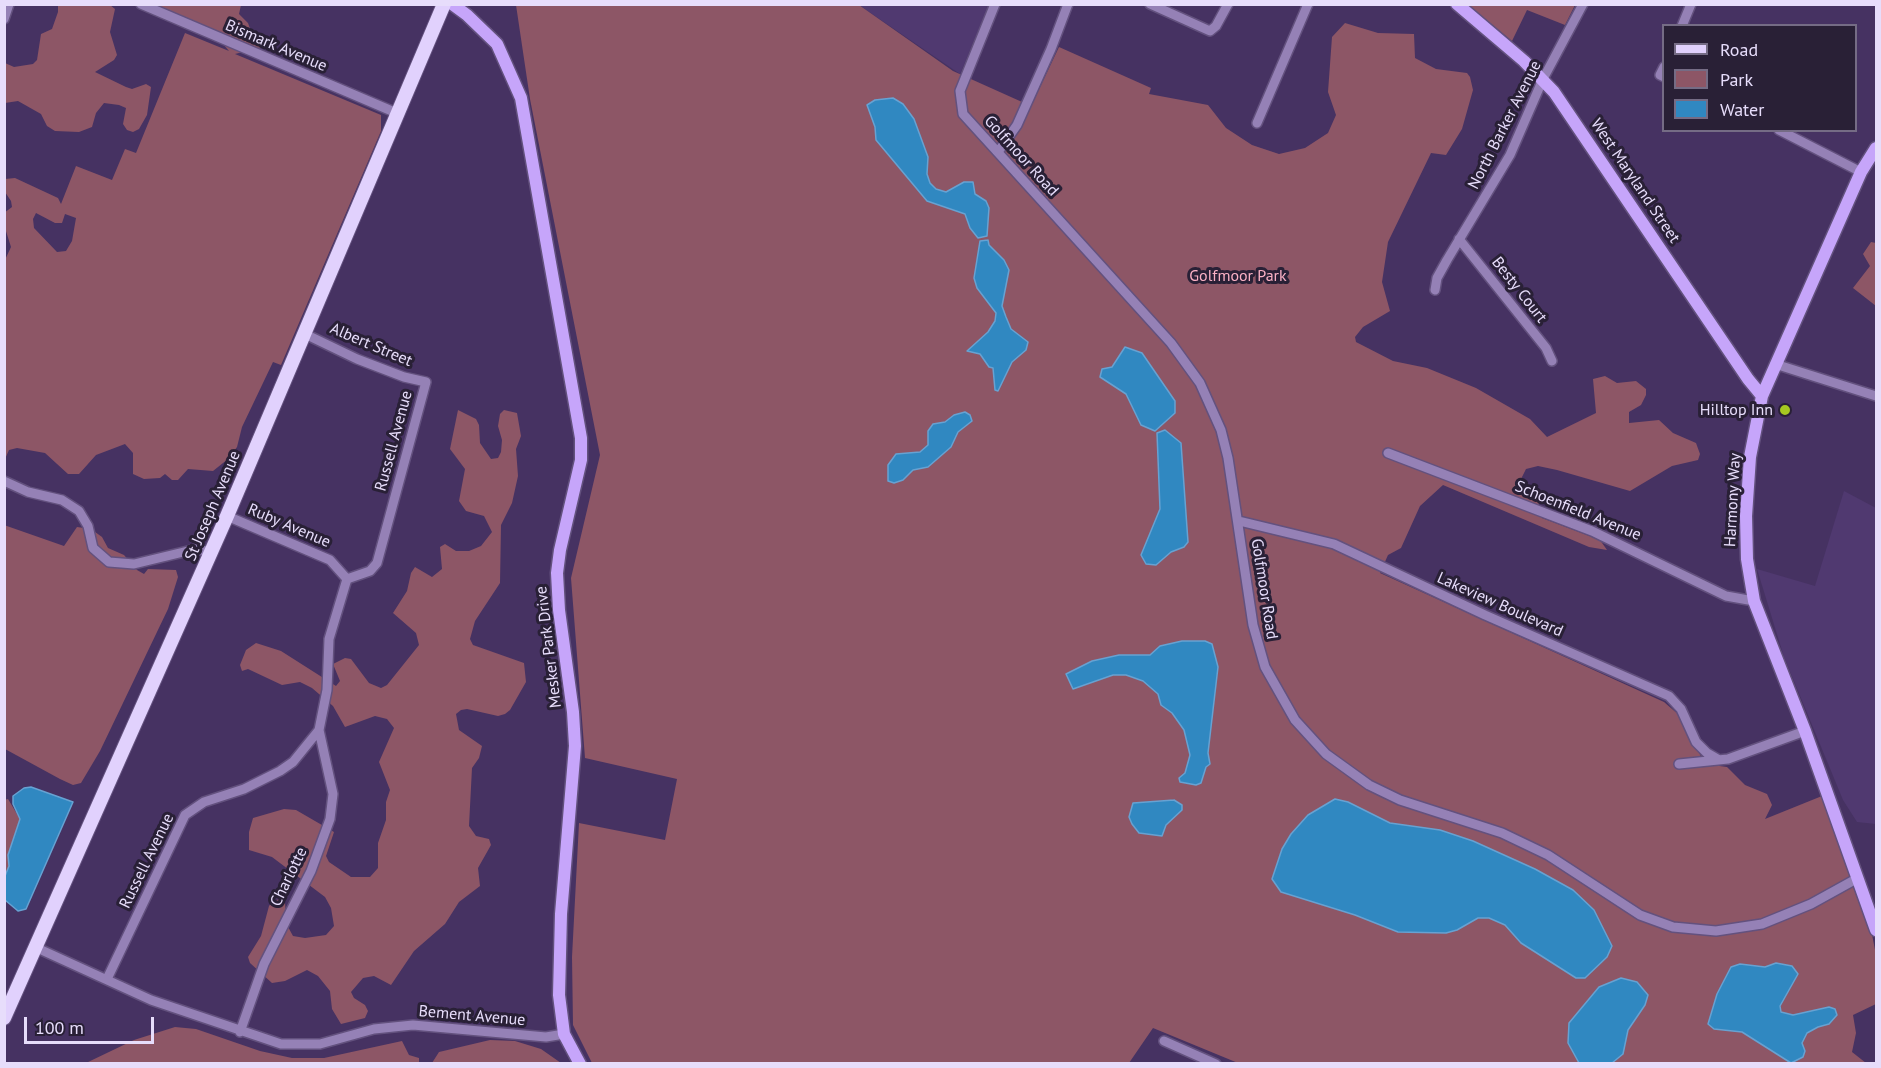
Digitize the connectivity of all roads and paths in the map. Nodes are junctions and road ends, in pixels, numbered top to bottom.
1 (9, 4) edge
2 (141, 4) edge
3 (444, 4) edge
4 (452, 4) edge
5 (995, 4) edge
6 (1068, 4) edge
7 (1150, 4) edge
8 (1228, 4) edge
9 (1308, 4) edge
10 (1457, 4) edge
11 (1583, 4) edge
12 (1691, 4) edge
13 (4, 19) edge
14 (1683, 24) edge
15 (1543, 79) junction
16 (399, 114) junction
17 (1257, 123) dead end
18 (1783, 132) edge
19 (1876, 148) edge
20 (998, 152) junction
21 (1861, 172) junction
22 (1459, 239) junction
23 (1435, 290) dead end
24 (305, 334) junction
25 (1552, 361) dead end
26 (1775, 364) junction
27 (426, 382) joint
28 (1762, 396) junction
29 (1876, 396) edge
30 (1388, 453) dead end
31 (4, 481) edge
32 (227, 516) junction
33 (1239, 521) junction
34 (211, 552) junction
35 (347, 579) junction
36 (1754, 601) junction
37 (319, 730) junction
38 (1805, 731) junction
39 (1719, 760) junction
40 (1680, 764) dead end
41 (1858, 878) junction
42 (1876, 930) edge
43 (37, 948) junction
44 (106, 979) junction
45 (9, 997) edge
46 (4, 1018) edge
47 (240, 1032) junction
48 (564, 1034) junction
49 (1164, 1041) dead end
50 (580, 1064) edge
51 (1216, 1064) edge

1 - 13 street
2 - 16 street, Bismark Avenue
3 - 16 main road, St Joseph Avenue
4 - 48 street, Mesker Park Drive
5 - 20 street, Golfmoor Road
6 - 20 street
7 - 8 street
9 - 17 street
10 - 15 street, West Maryland Street
11 - 15 street, North Barker Avenue
12 - 14 street
15 - 22 street, North Barker Avenue
15 - 28 street, West Maryland Street
16 - 24 main road, St Joseph Avenue
18 - 21 street
19 - 21 street, Harmony Way
20 - 33 street, Golfmoor Road
21 - 26 street, Harmony Way
22 - 23 street, North Barker Avenue
22 - 25 street, Besty Court
24 - 27 street, Albert Street
24 - 32 main road, St Joseph Avenue
26 - 28 street, Harmony Way
26 - 29 street
27 - 35 street, Russell Avenue
28 - 36 street, Harmony Way
30 - 36 street, Schoenfield Avenue
31 - 34 street
32 - 34 main road, St Joseph Avenue
32 - 35 street, Ruby Avenue
33 - 39 street, Lakeview Boulevard
33 - 41 street, Golfmoor Road
34 - 43 main road, St Joseph Avenue
35 - 37 street, Russell Avenue
36 - 38 street, Harmony Way
37 - 44 street, Russell Avenue
37 - 47 street, Charlotte
38 - 39 street
38 - 41 street, Harmony Way
39 - 40 street
41 - 42 street, Harmony Way
43 - 44 street, Bement Avenue
43 - 45 main road, St Joseph Avenue
44 - 47 street, Bement Avenue
45 - 46 main road, St Joseph Avenue
47 - 48 street, Bement Avenue
48 - 50 street, Mesker Park Drive
49 - 51 street

